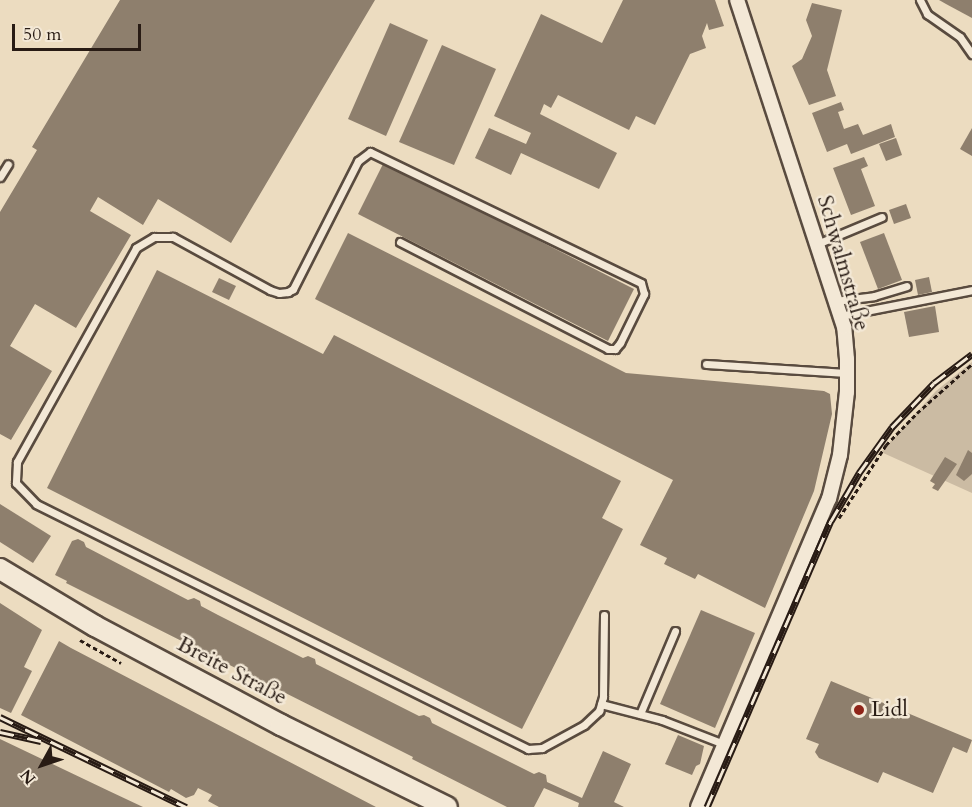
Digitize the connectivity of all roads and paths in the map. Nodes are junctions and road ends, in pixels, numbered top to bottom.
1 (737, 0) edge
2 (920, 0) edge
3 (972, 54) edge
4 (8, 164) dead end
5 (0, 177) edge
6 (882, 217) dead end
7 (400, 242) dead end
8 (817, 243) junction
9 (906, 286) dead end
10 (972, 290) edge
11 (835, 301) junction
12 (840, 316) junction
13 (706, 364) dead end
14 (972, 364) edge
15 (847, 373) junction
16 (834, 528) dead end
17 (0, 569) edge
18 (604, 615) dead end
19 (675, 631) dead end
20 (601, 704) junction
21 (640, 714) junction
22 (726, 745) junction
23 (447, 807) edge
24 (698, 807) edge

1 - 8 street, Schwalmstraße
2 - 3 lane
4 - 5 lane
6 - 8 lane
7 - 20 lane
8 - 11 street, Schwalmstraße
9 - 11 lane
10 - 12 lane
11 - 12 street, Schwalmstraße
12 - 15 street, Schwalmstraße
13 - 15 lane
14 - 16 path
15 - 22 street, Schwalmstraße
17 - 23 main road, Breite Straße
18 - 20 lane
19 - 21 lane
20 - 21 lane
21 - 22 lane
22 - 24 street, Schwalmstraße

